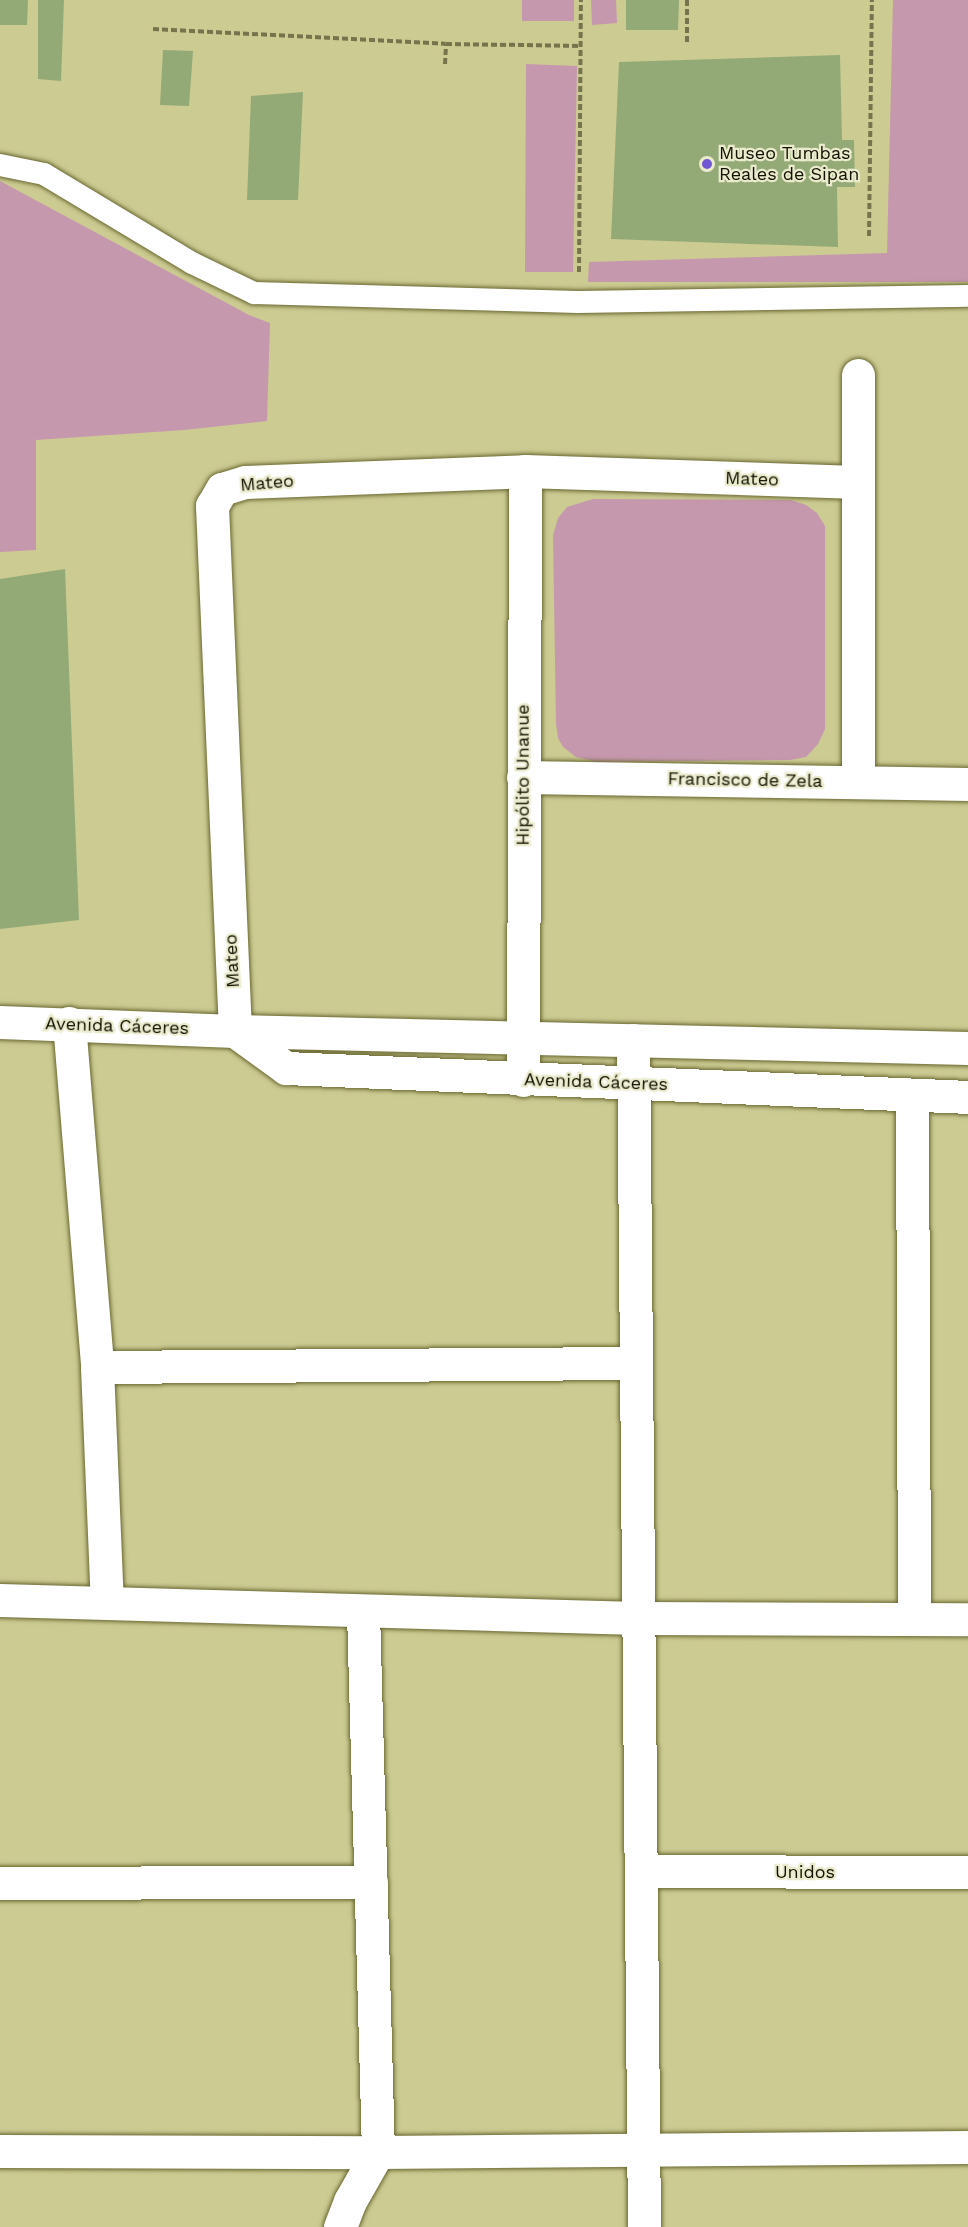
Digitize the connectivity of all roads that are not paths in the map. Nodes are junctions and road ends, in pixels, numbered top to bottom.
1 (0, 165) edge
2 (968, 296) edge
3 (858, 375) dead end
4 (525, 471) junction
5 (858, 482) junction
6 (523, 777) junction
7 (858, 782) junction
8 (968, 784) edge
9 (0, 1022) edge
10 (69, 1023) junction
11 (235, 1031) junction
12 (523, 1038) junction
13 (633, 1040) junction
14 (968, 1048) edge
15 (523, 1080) junction
16 (633, 1083) junction
17 (912, 1095) junction
18 (968, 1096) edge
19 (636, 1363) junction
20 (97, 1367) junction
21 (0, 1600) edge
22 (107, 1603) junction
23 (363, 1611) junction
24 (638, 1618) junction
25 (914, 1619) junction
26 (968, 1619) edge
27 (641, 1871) junction
28 (968, 1872) edge
29 (371, 1882) junction
30 (0, 1883) edge
31 (968, 2147) edge
32 (644, 2148) junction
33 (0, 2151) edge
34 (378, 2152) junction
35 (340, 2227) edge
36 (644, 2227) edge

1 - 2 lane
3 - 5 street
4 - 5 street, Mateo
4 - 6 street, Hipólito Unanue
4 - 11 street, Mateo
5 - 7 street
6 - 7 street, Francisco de Zela
6 - 12 street, Hipólito Unanue
7 - 8 street, Francisco de Zela
9 - 10 street, Avenida Cáceres
10 - 11 street, Avenida Cáceres
10 - 20 street
11 - 12 street, Avenida Cáceres
11 - 15 street, Avenida Cáceres
12 - 13 street, Avenida Cáceres
12 - 15 street, Hipólito Unanue
13 - 14 street, Avenida Cáceres
13 - 16 street
15 - 16 street, Avenida Cáceres
16 - 17 street, Avenida Cáceres
16 - 19 street
17 - 18 street, Avenida Cáceres
17 - 25 street
19 - 20 street
19 - 24 street
20 - 22 street
21 - 22 street
22 - 23 street
23 - 24 street
23 - 29 street
24 - 25 street
24 - 27 street
25 - 26 street
27 - 28 street, Unidos
27 - 32 street
29 - 30 street
29 - 34 street
31 - 32 street
32 - 34 street
32 - 36 street
33 - 34 street
34 - 35 street

